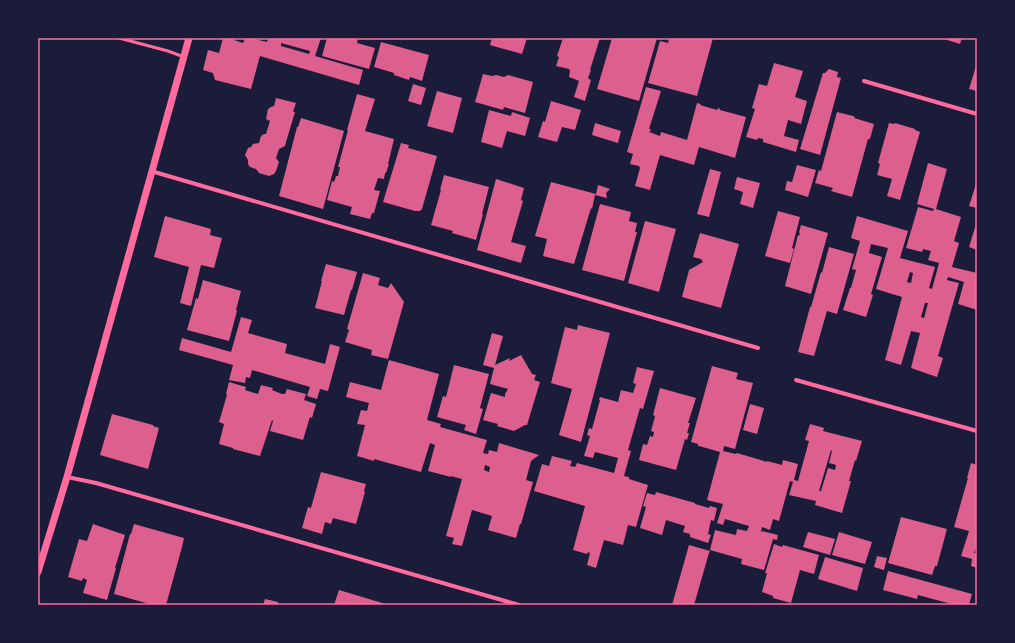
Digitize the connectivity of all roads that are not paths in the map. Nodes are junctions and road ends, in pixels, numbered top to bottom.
1 (119, 38) edge
2 (189, 38) edge
3 (184, 57) junction
4 (864, 82) dead end
5 (977, 114) edge
6 (151, 171) junction
7 (758, 348) dead end
8 (796, 380) dead end
9 (977, 431) edge
10 (66, 477) junction
11 (38, 572) edge
12 (519, 605) edge

1 - 3 lane
2 - 3 street
3 - 6 street
4 - 5 street
6 - 7 street
6 - 10 street
8 - 9 street
10 - 11 street
10 - 12 street

